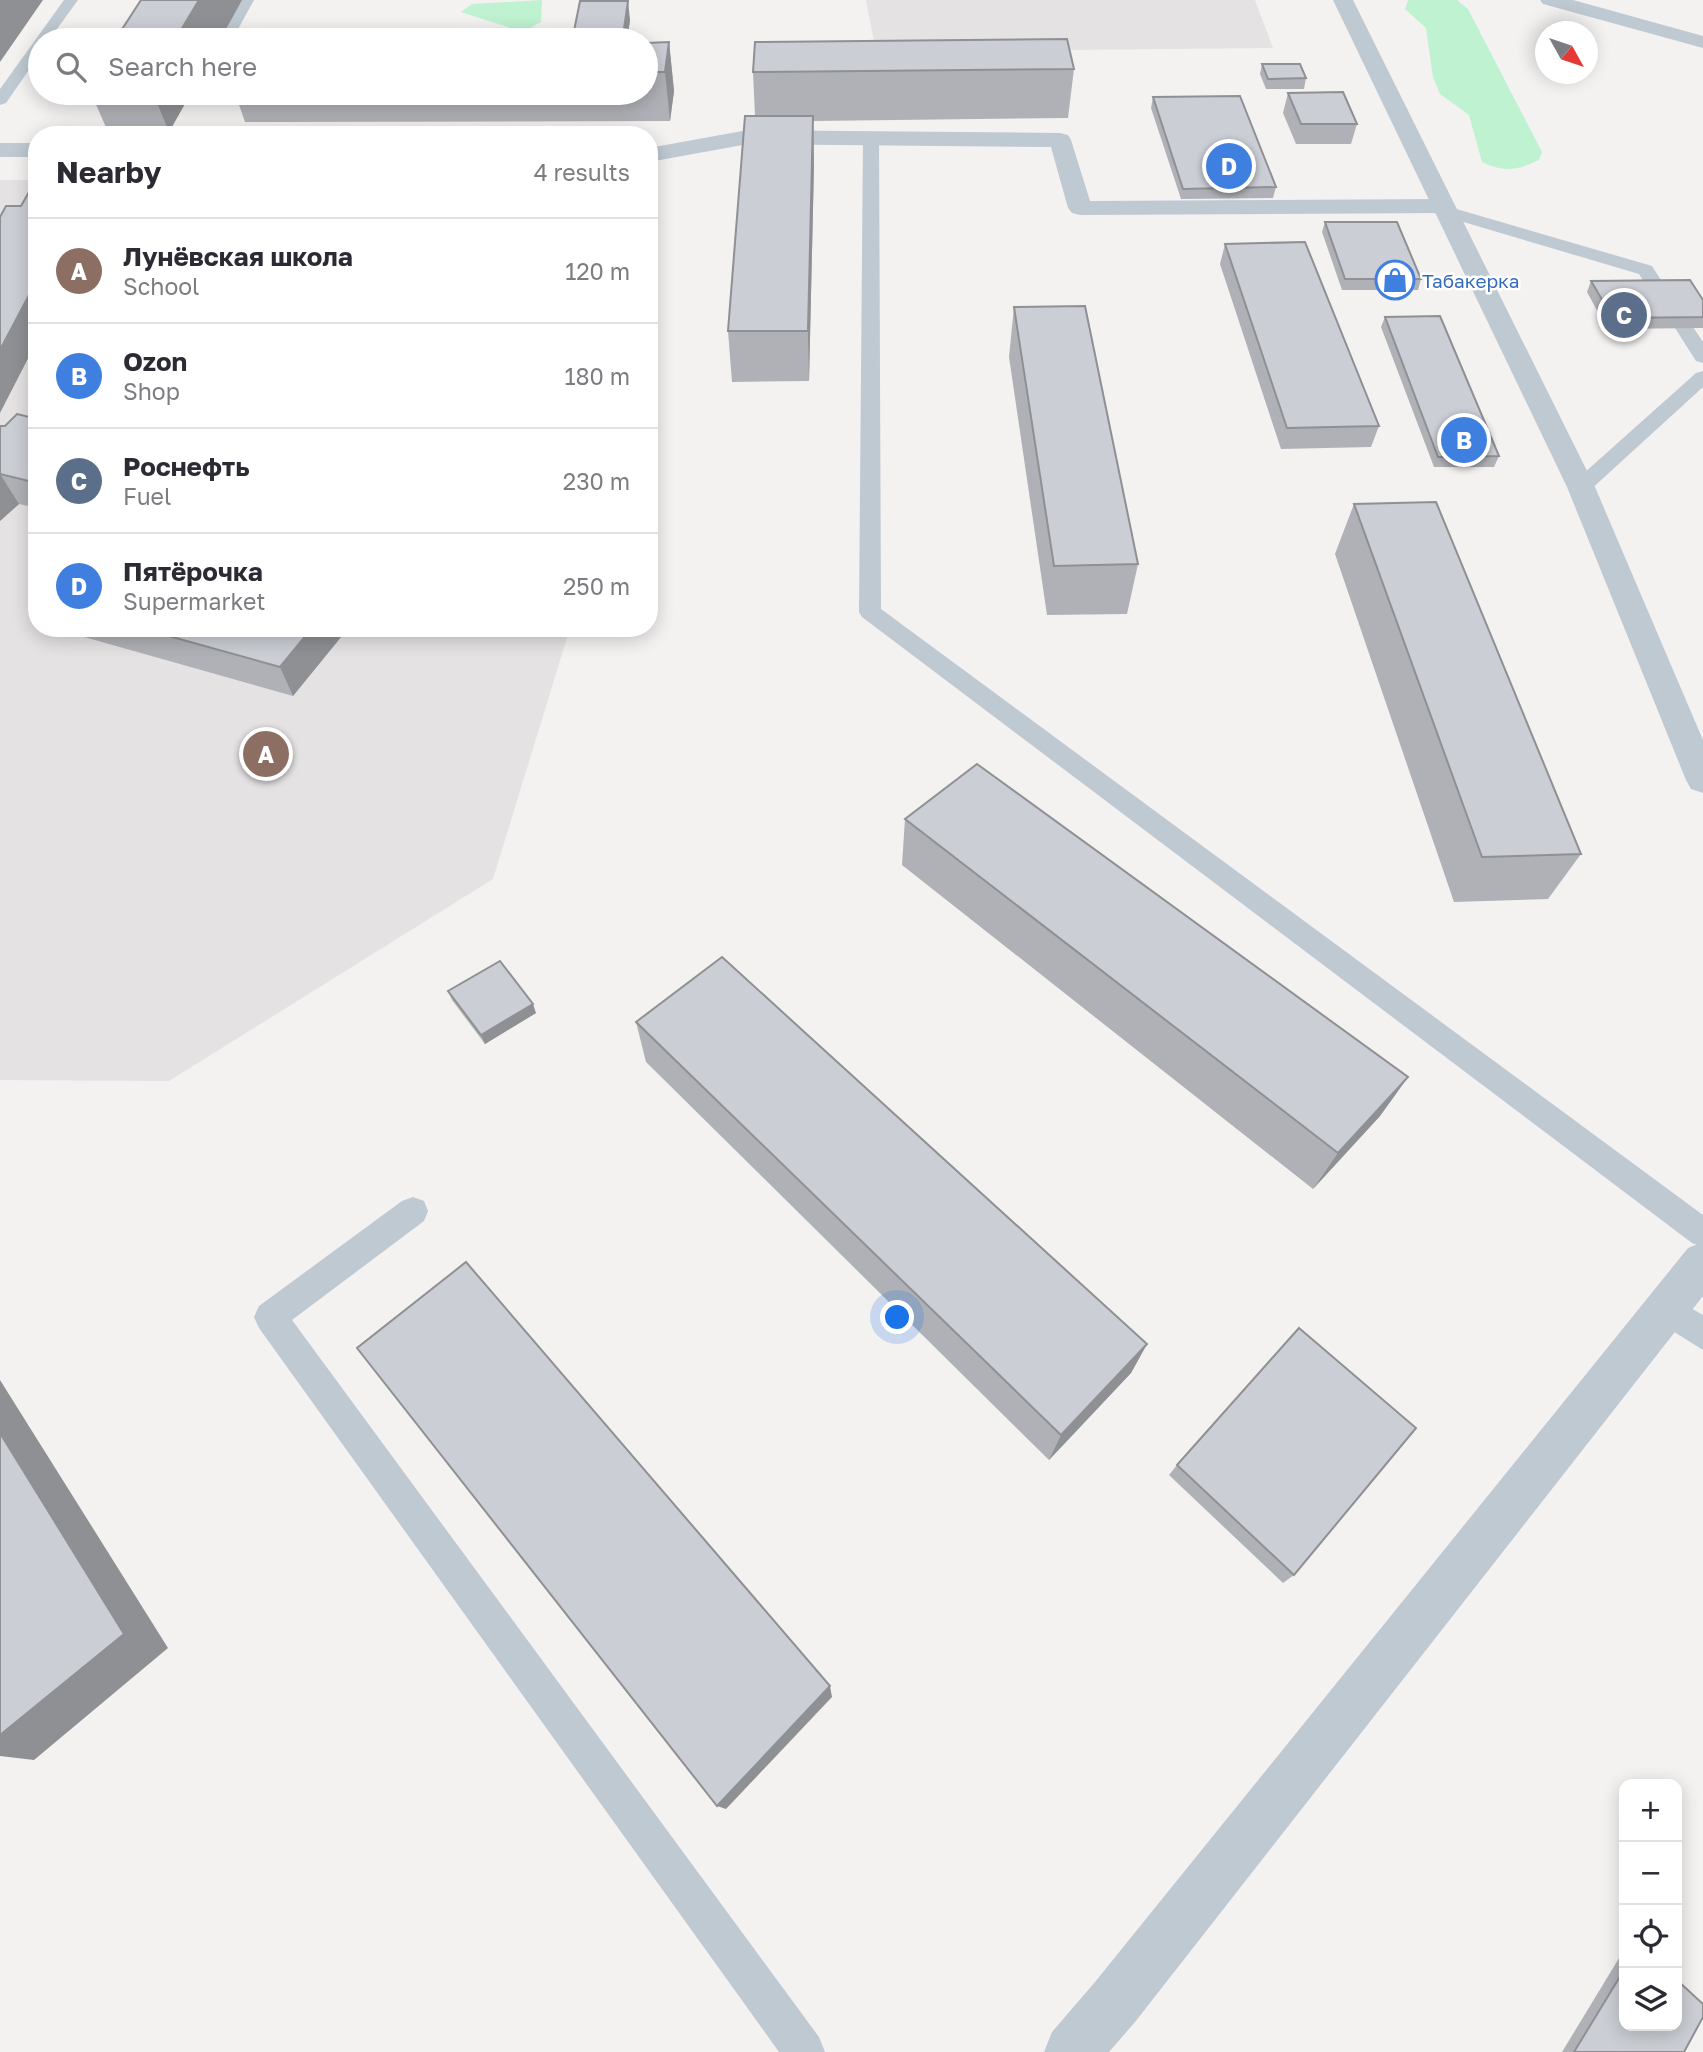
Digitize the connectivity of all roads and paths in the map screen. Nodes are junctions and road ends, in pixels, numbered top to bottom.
1 (71, 0) edge
2 (247, 0) edge
3 (1343, 0) edge
4 (1550, 0) edge
5 (51, 28) edge
6 (232, 28) edge
7 (1703, 42) edge
8 (28, 60) edge
9 (0, 100) edge
10 (872, 137) junction
11 (0, 150) edge
12 (28, 150) edge
13 (658, 153) edge
14 (1444, 208) junction
15 (1659, 291) edge
16 (1684, 328) edge
17 (1703, 358) edge
18 (1703, 377) edge
19 (1581, 487) junction
20 (1703, 780) edge
21 (413, 1211) dead end
22 (1703, 1233) edge
23 (1703, 1262) edge
24 (1684, 1321) edge
25 (804, 2052) edge
26 (1072, 2052) edge

1 - 5 lane
2 - 6 lane
3 - 14 street
4 - 7 street
8 - 9 lane
10 - 13 street
10 - 14 street
10 - 22 lane
11 - 12 street
14 - 15 lane
14 - 19 street
16 - 17 lane
18 - 19 lane
19 - 20 street
21 - 25 lane
23 - 24 street
24 - 26 street

